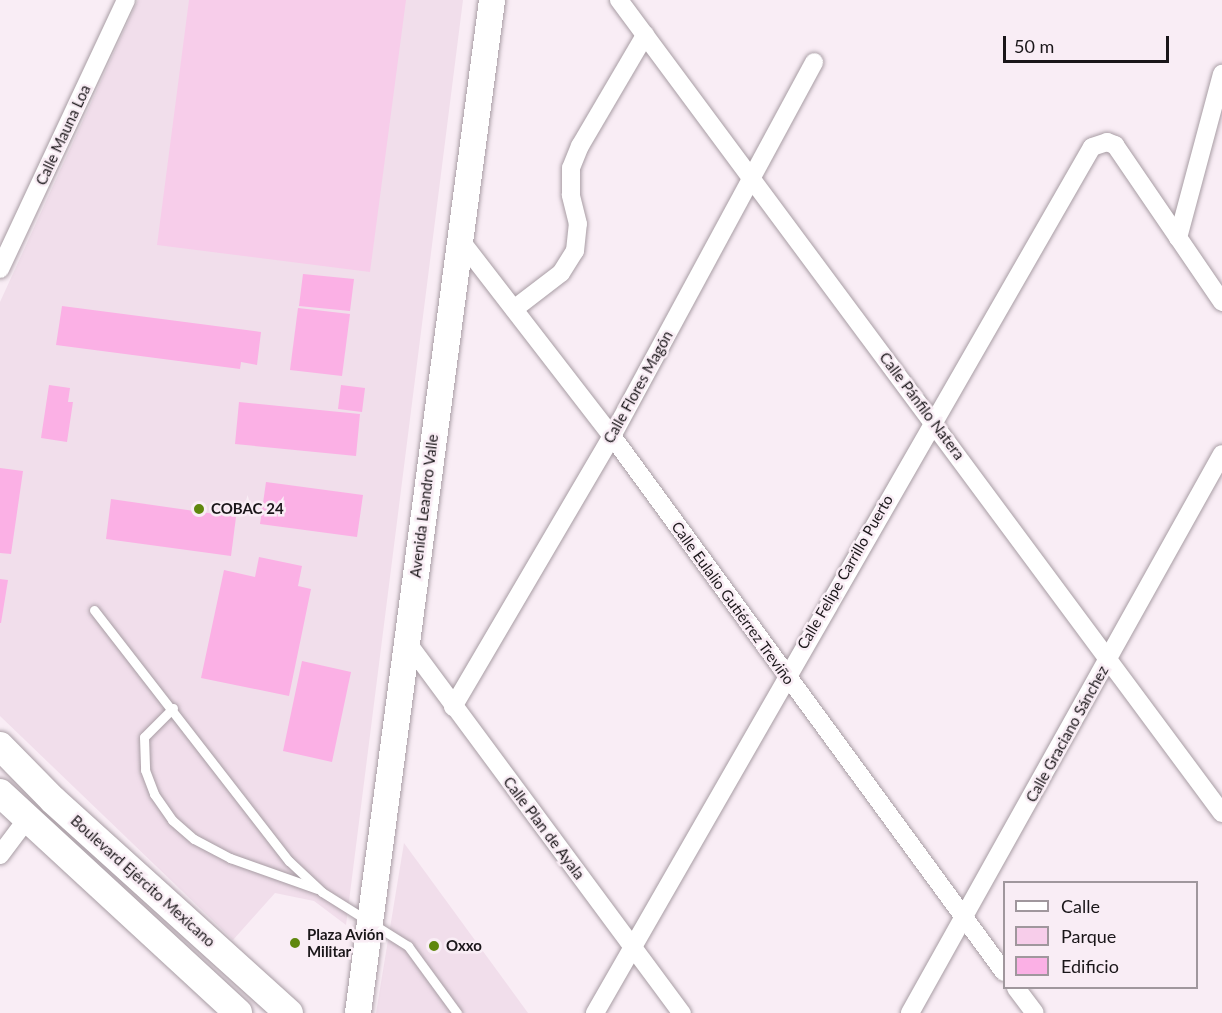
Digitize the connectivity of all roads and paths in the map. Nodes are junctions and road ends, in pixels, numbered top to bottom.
1 (126, 0) edge
2 (492, 0) edge
3 (619, 0) edge
4 (645, 35) junction
5 (814, 62) dead end
6 (1222, 74) edge
7 (752, 178) junction
8 (458, 237) junction
9 (1178, 238) junction
10 (0, 269) edge
11 (1222, 302) edge
12 (514, 309) junction
13 (932, 419) junction
14 (612, 436) junction
15 (1222, 454) edge
16 (94, 610) dead end
17 (407, 642) junction
18 (1108, 659) junction
19 (786, 676) junction
20 (453, 707) junction
21 (173, 708) junction
22 (0, 746) edge
23 (0, 793) edge
24 (1222, 813) edge
25 (27, 819) junction
26 (0, 855) edge
27 (322, 891) junction
28 (964, 919) junction
29 (372, 922) junction
30 (633, 945) junction
31 (1003, 969) edge
32 (1017, 989) edge
33 (238, 1013) edge
34 (289, 1013) edge
35 (358, 1013) edge
36 (457, 1013) edge
37 (595, 1013) edge
38 (682, 1013) edge
39 (910, 1013) edge
40 (1035, 1013) edge

1 - 10 street, Calle Mauna Loa
2 - 8 street, Avenida Leandro Valle
3 - 4 street, Calle Pánfilo Natera
4 - 7 street, Calle Pánfilo Natera
4 - 12 street
5 - 7 street, Calle Flores Magón
6 - 9 street
7 - 13 street, Calle Pánfilo Natera
7 - 14 street, Calle Flores Magón
8 - 12 street, Calle Eulalio Gutiérrez Treviño
8 - 17 street, Avenida Leandro Valle
9 - 11 street
9 - 13 street, Calle Felipe Carrillo Puerto
12 - 14 street, Calle Eulalio Gutiérrez Treviño
13 - 18 street, Calle Pánfilo Natera
13 - 19 street, Calle Felipe Carrillo Puerto
14 - 19 street, Calle Eulalio Gutiérrez Treviño
14 - 20 street, Calle Flores Magón
15 - 18 street, Calle Graciano Sánchez
16 - 21 lane
17 - 20 street, Calle Plan de Ayala
17 - 29 street, Avenida Leandro Valle
18 - 24 street, Calle Pánfilo Natera
18 - 28 street, Calle Graciano Sánchez
19 - 28 street, Calle Eulalio Gutiérrez Treviño
19 - 30 street, Calle Felipe Carrillo Puerto
20 - 30 street, Calle Plan de Ayala
21 - 27 lane
21 - 27 lane
22 - 34 main road, Boulevard Ejército Mexicano
23 - 25 main road
25 - 26 street
25 - 33 main road
27 - 29 lane
28 - 31 street, Calle Eulalio Gutiérrez Treviño
28 - 39 street, Calle Graciano Sánchez
29 - 35 street, Avenida Leandro Valle
29 - 36 lane
30 - 37 street, Calle Felipe Carrillo Puerto
30 - 38 street, Calle Plan de Ayala
32 - 40 street

